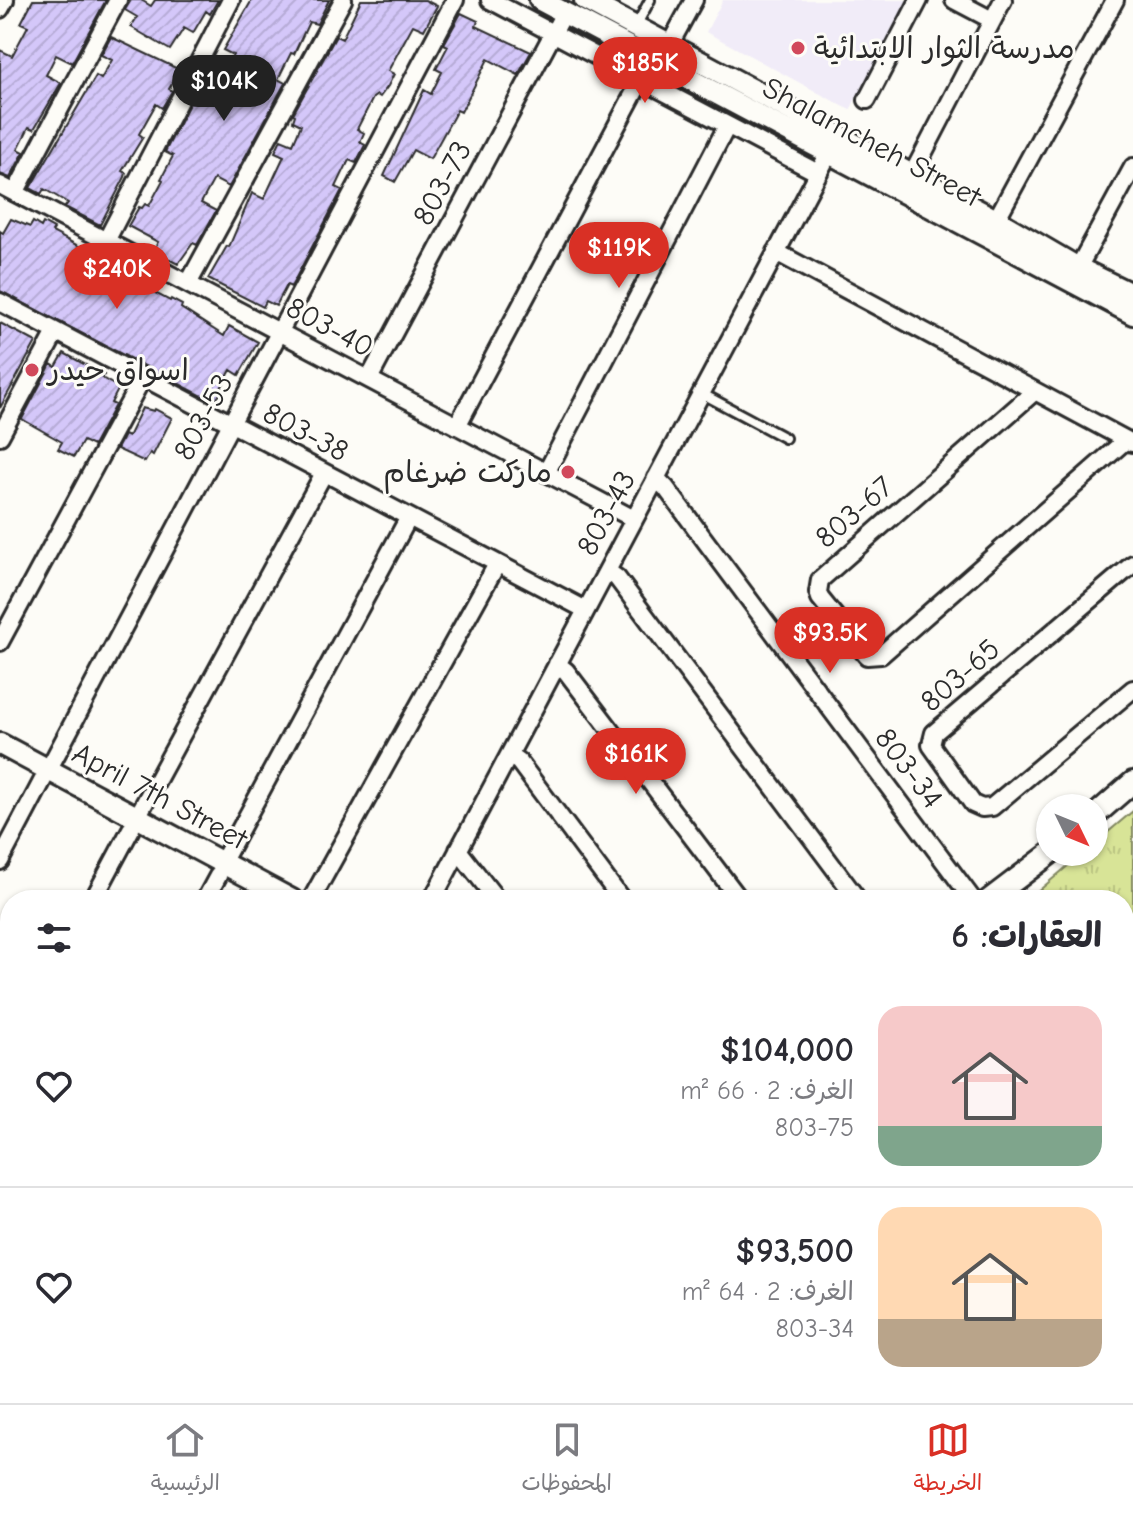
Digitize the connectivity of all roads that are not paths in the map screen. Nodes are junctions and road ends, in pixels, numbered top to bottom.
1 (5, 0) edge
2 (118, 0) edge
3 (231, 0) edge
4 (343, 0) edge
5 (455, 0) edge
6 (490, 0) edge
7 (540, 0) edge
8 (585, 0) edge
9 (650, 0) edge
10 (694, 0) edge
11 (919, 0) edge
12 (954, 0) edge
13 (1003, 0) edge
14 (1115, 0) edge
15 (0, 9) edge
16 (564, 13) junction
17 (992, 20) junction
18 (635, 27) junction
19 (554, 34) junction
20 (670, 44) junction
21 (641, 80) junction
22 (867, 100) dead end
23 (727, 126) junction
24 (829, 153) junction
25 (1133, 167) edge
26 (818, 173) junction
27 (912, 175) junction
28 (8, 189) edge
29 (996, 220) junction
30 (106, 241) junction
31 (776, 252) junction
32 (1078, 268) junction
33 (188, 284) junction
34 (1133, 295) edge
35 (0, 302) edge
36 (1133, 314) edge
37 (56, 332) junction
38 (280, 332) junction
39 (143, 377) junction
40 (369, 379) junction
41 (1035, 391) junction
42 (701, 393) junction
43 (231, 424) junction
44 (457, 426) junction
45 (0, 436) edge
46 (785, 438) dead end
47 (1129, 442) edge
48 (324, 473) junction
49 (546, 473) junction
50 (656, 478) junction
51 (409, 517) junction
52 (634, 519) junction
53 (497, 564) junction
54 (1133, 564) edge
55 (607, 571) junction
56 (586, 610) junction
57 (0, 642) edge
58 (557, 664) junction
59 (1133, 689) edge
60 (0, 744) edge
61 (509, 755) junction
62 (0, 759) edge
63 (45, 776) junction
64 (1133, 782) edge
65 (1108, 804) edge
66 (134, 823) junction
67 (458, 850) junction
68 (0, 861) edge
69 (1036, 864) edge
70 (220, 869) junction
71 (98, 890) edge
72 (210, 890) edge
73 (249, 890) edge
74 (269, 890) edge
75 (317, 890) edge
76 (437, 890) edge
77 (489, 890) edge
78 (615, 890) edge
79 (732, 890) edge
80 (851, 890) edge
81 (966, 890) edge
82 (1002, 890) edge

1 - 15 street
2 - 28 street
3 - 30 street
4 - 33 street
5 - 38 street, 803-53
6 - 19 street
7 - 16 street, Shalamcheh Street
8 - 18 street, Shalamcheh Street
9 - 18 lane
10 - 20 street
11 - 22 street
12 - 17 street
13 - 17 street
14 - 29 street
16 - 19 street, 803-73
16 - 24 street, Shalamcheh Street
17 - 27 street
18 - 20 street, Shalamcheh Street
19 - 21 street
19 - 40 street, 803-73
20 - 27 street, Shalamcheh Street
21 - 23 street
21 - 44 street
23 - 26 street
23 - 49 street
24 - 26 street, 803-43
24 - 36 street, Shalamcheh Street
25 - 32 street
26 - 31 street, 803-43
27 - 29 street, Shalamcheh Street
28 - 30 street, 803-40
29 - 32 street, Shalamcheh Street
30 - 33 street, 803-40
31 - 41 street
31 - 42 street, 803-43
32 - 34 street, Shalamcheh Street
33 - 38 street, 803-40
35 - 37 street, 803-38
37 - 39 street, 803-38
37 - 45 street
38 - 40 street, 803-40
38 - 43 street, 803-53
39 - 43 street, 803-38
39 - 57 street
40 - 44 street, 803-40
41 - 47 street
41 - 47 street, 803-67
42 - 46 lane
42 - 50 street, 803-43
43 - 48 street, 803-38
43 - 63 street, 803-53
44 - 49 street, 803-40
48 - 51 street, 803-38
48 - 66 street
49 - 52 street, 803-40
50 - 52 street, 803-43
50 - 81 street, 803-34
51 - 53 street, 803-38
51 - 70 street
52 - 55 street, 803-43
53 - 56 street, 803-38
53 - 75 street
54 - 59 street, 803-65
55 - 56 street, 803-43
55 - 80 street
56 - 58 street, 803-43
58 - 61 street, 803-43
58 - 79 street
60 - 63 street, April 7th Street
61 - 67 street, 803-43
61 - 78 street
62 - 63 street, April 7th Street
63 - 66 street, April 7th Street
63 - 68 street, 803-53
64 - 65 street
66 - 70 street, April 7th Street
66 - 71 street
67 - 76 street, 803-43
67 - 77 street
69 - 82 street
70 - 72 street
70 - 73 street, April 7th Street
70 - 74 street, April 7th Street

